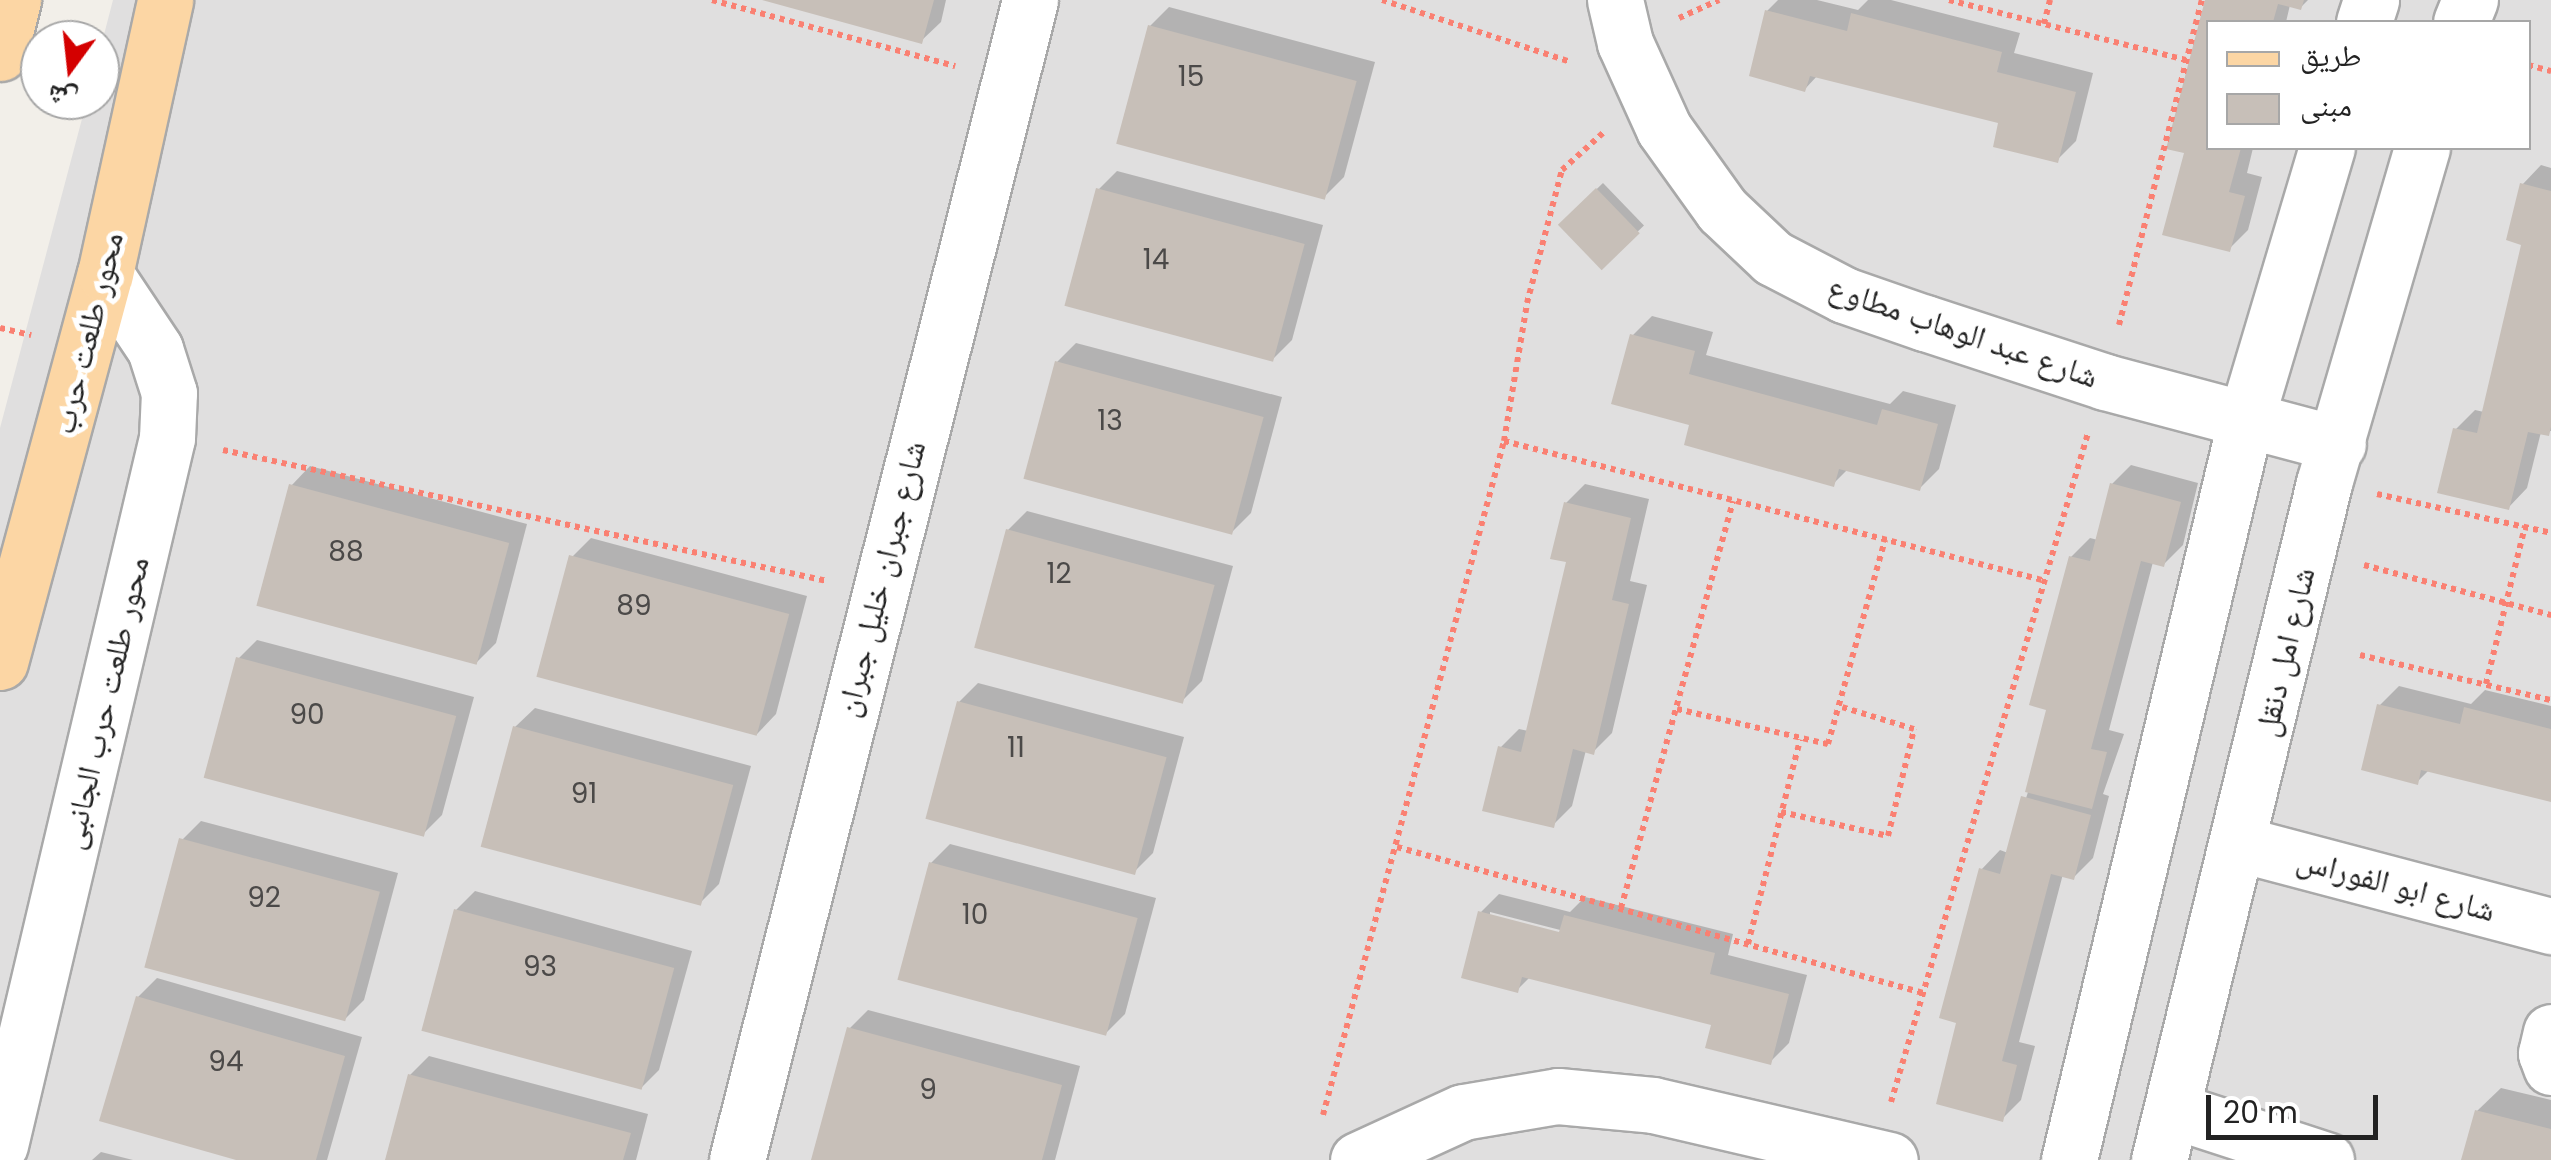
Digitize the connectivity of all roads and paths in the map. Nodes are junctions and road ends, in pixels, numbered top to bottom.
1 (13, 0) edge
2 (164, 0) edge
3 (712, 0) edge
4 (1030, 0) edge
5 (1382, 0) edge
6 (1615, 0) edge
7 (1949, 0) edge
8 (2050, 0) edge
9 (2202, 0) edge
10 (2044, 24) junction
11 (0, 52) edge
12 (2186, 60) junction
13 (1010, 80) junction
14 (1654, 108) junction
15 (2325, 150) edge
16 (2421, 150) edge
17 (105, 274) junction
18 (2105, 382) junction
19 (2246, 419) junction
20 (167, 438) junction
21 (1504, 441) junction
22 (2331, 464) junction
23 (1733, 500) junction
24 (2525, 526) junction
25 (2551, 533) edge
26 (1884, 540) junction
27 (2309, 550) junction
28 (2042, 580) junction
29 (877, 592) junction
30 (2506, 604) junction
31 (2551, 615) edge
32 (2360, 655) dead end
33 (0, 662) edge
34 (2486, 684) junction
35 (2551, 700) edge
36 (1842, 707) junction
37 (1676, 708) junction
38 (1800, 740) junction
39 (1781, 812) junction
40 (2240, 844) junction
41 (1397, 847) junction
42 (1621, 908) junction
43 (2551, 926) edge
44 (1748, 944) junction
45 (1923, 993) junction
46 (2551, 1032) edge
47 (2551, 1067) edge
48 (2166, 1135) edge
49 (1340, 1142) edge
50 (0, 1144) edge
51 (1883, 1158) edge
52 (737, 1160) edge
53 (2069, 1160) edge
54 (2326, 1160) edge

1 - 11 main road
2 - 17 main road, محور طلعت حرب
3 - 13 path
4 - 13 street, شارع جبران خليل جبران
5 - 14 path
6 - 14 street, شارع عبد الوهاب مطاوع
7 - 10 path
8 - 10 path
9 - 12 path
10 - 12 path
12 - 18 path
13 - 29 street, شارع جبران خليل جبران
14 - 18 street, شارع عبد الوهاب مطاوع
14 - 21 path
15 - 19 street
16 - 22 street, شارع امل دنقل
17 - 20 street, محور طلعت حرب الجانبى
17 - 33 main road, محور طلعت حرب
18 - 19 street, شارع عبد الوهاب مطاوع
18 - 28 path
19 - 22 street, شارع عبد الوهاب مطاوع
19 - 53 street
20 - 29 path
20 - 50 street, محور طلعت حرب الجانبى
21 - 23 path
21 - 41 path
22 - 24 path
22 - 27 street, شارع امل دنقل
23 - 26 path
23 - 37 path
24 - 25 path
24 - 30 path
26 - 28 path
26 - 36 path
27 - 30 path
27 - 40 street, شارع امل دنقل
28 - 45 path
29 - 52 street, شارع جبران خليل جبران
30 - 31 path
30 - 34 path
32 - 34 path
34 - 35 path
36 - 38 path
36 - 39 path
37 - 38 path
37 - 42 path
38 - 39 path
39 - 44 path
40 - 43 street, شارع ابو الفوراس
40 - 48 street, شارع امل دنقل
41 - 42 path
41 - 49 path
42 - 44 path
44 - 45 path
45 - 51 path
46 - 47 street
48 - 54 street
49 - 51 street

